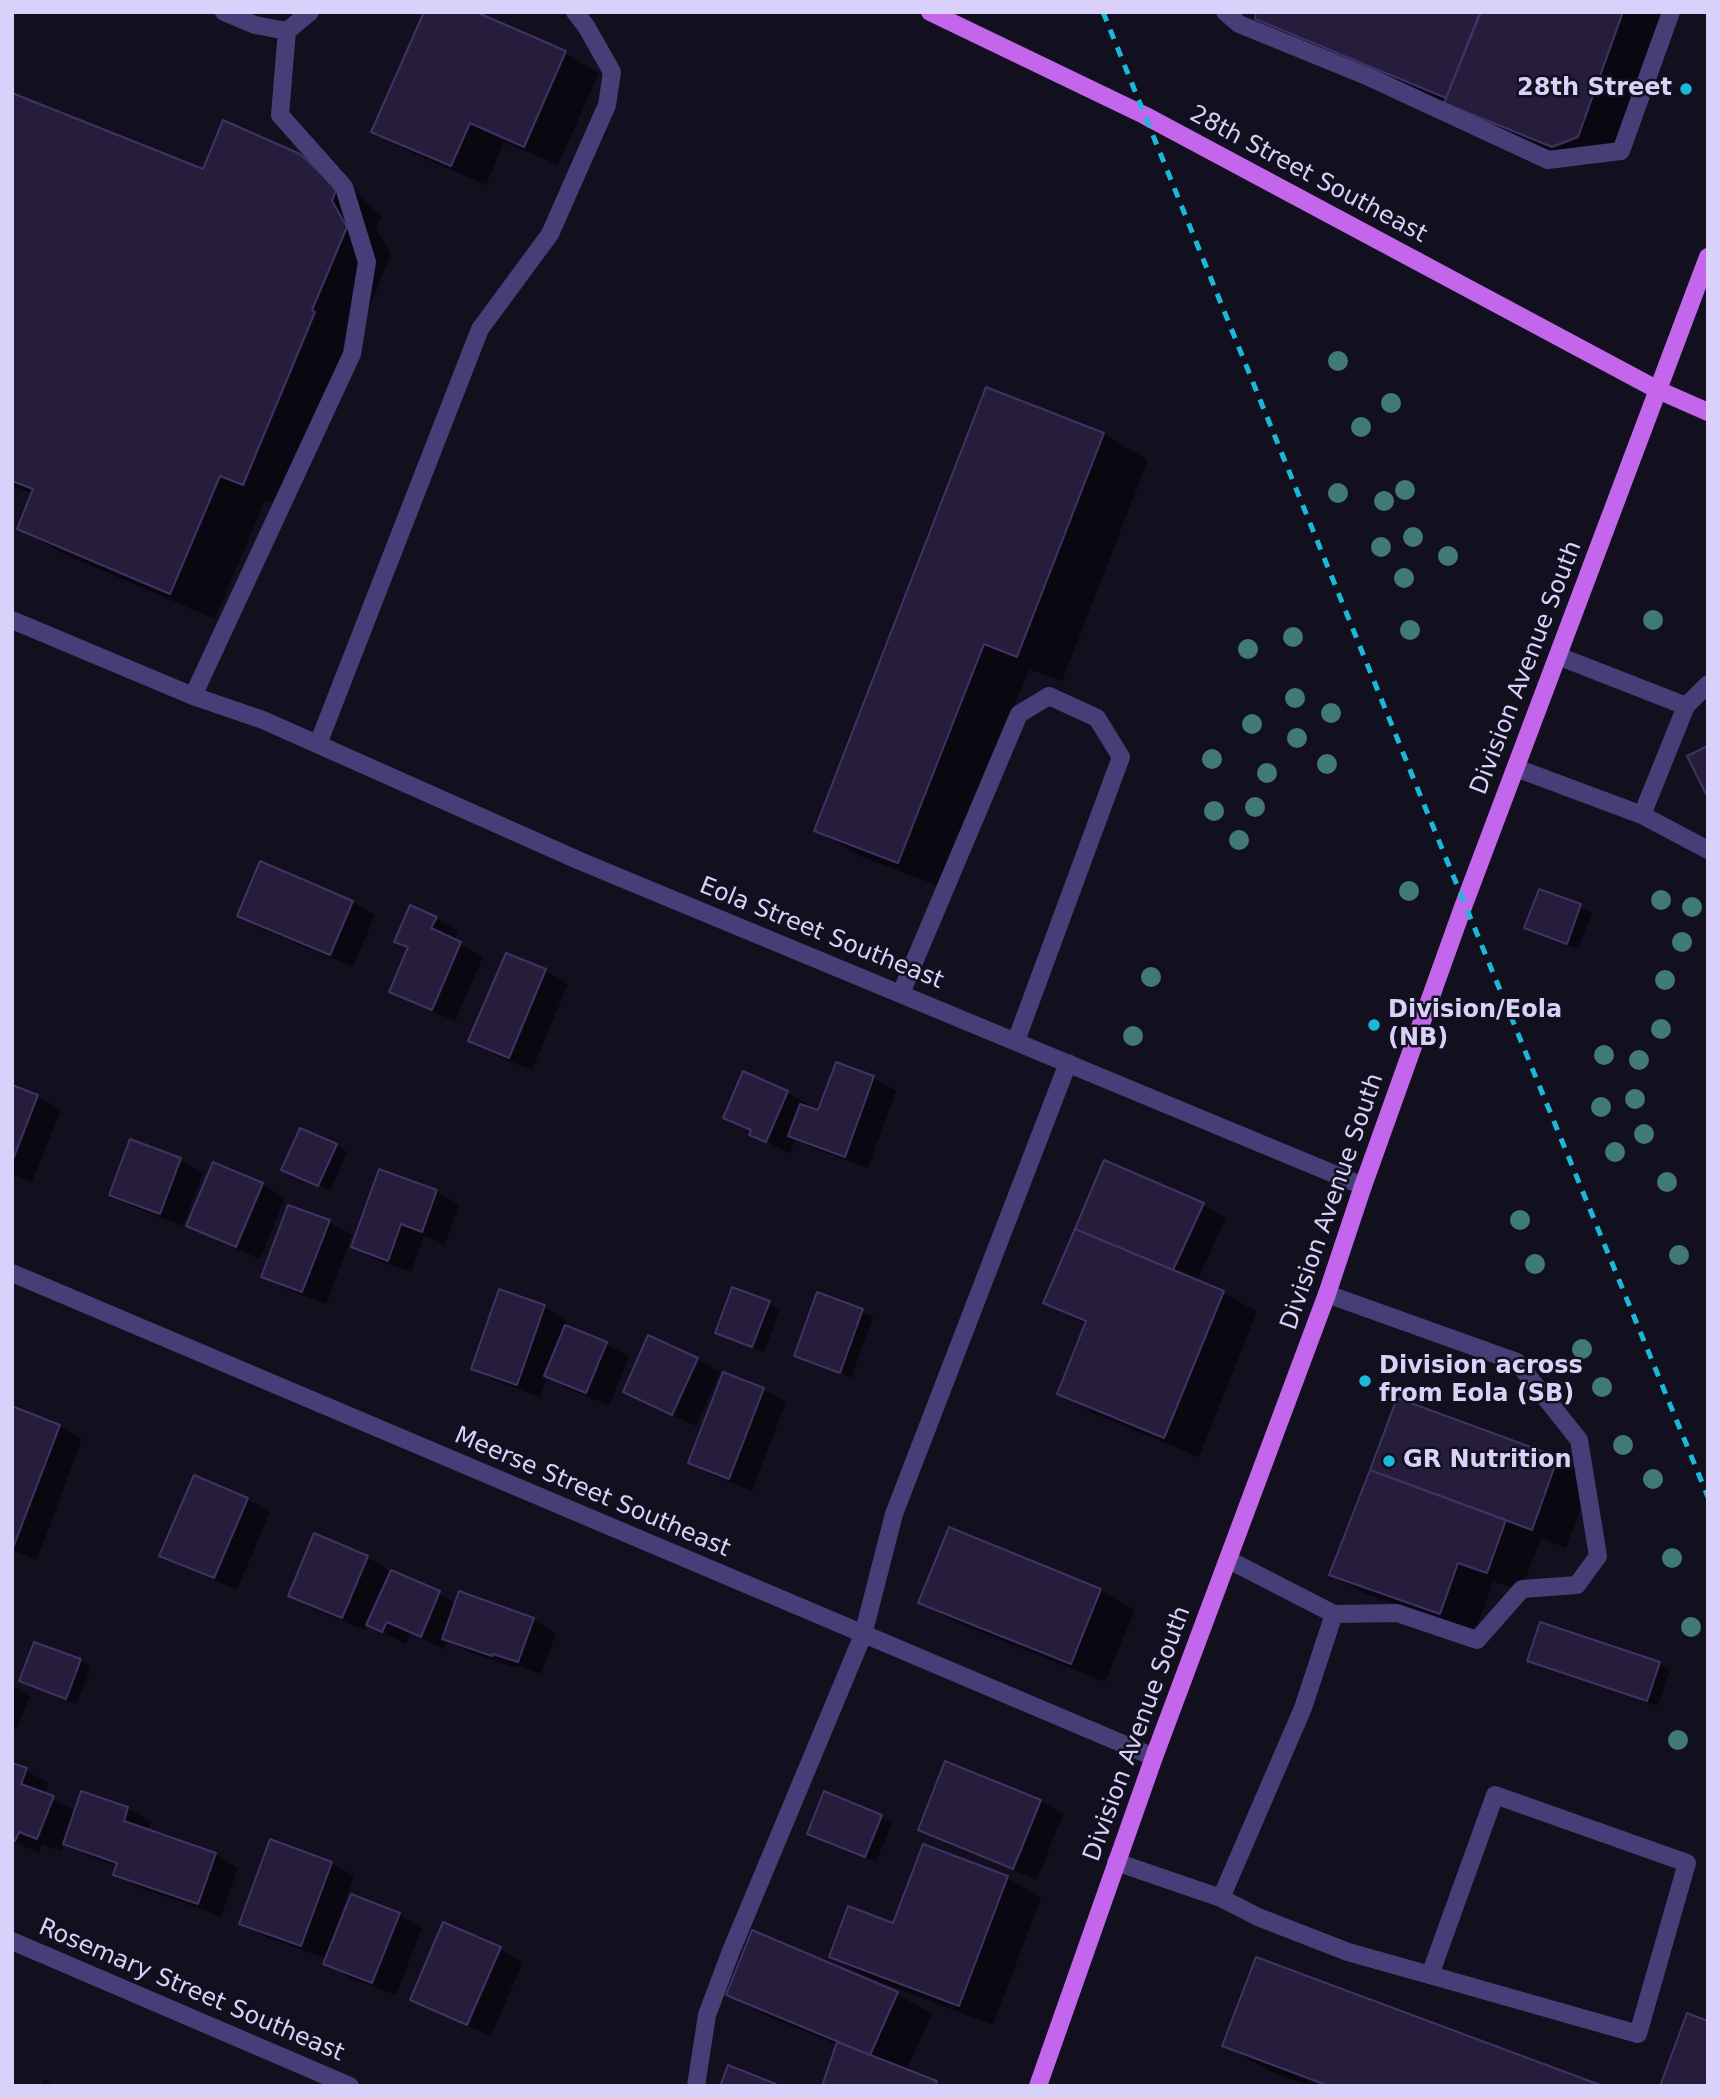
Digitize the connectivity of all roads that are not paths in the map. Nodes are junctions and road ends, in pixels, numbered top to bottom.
1 (224, 12) edge
2 (310, 12) edge
3 (575, 12) edge
4 (930, 12) edge
5 (1225, 12) edge
6 (1671, 12) edge
7 (287, 31) junction
8 (1708, 257) edge
9 (1658, 390) junction
10 (1708, 412) edge
11 (12, 621) edge
12 (1558, 656) junction
13 (1708, 684) edge
14 (193, 696) junction
15 (1686, 706) junction
16 (318, 744) junction
17 (1516, 768) junction
18 (1642, 815) junction
19 (1708, 850) edge
20 (901, 993) junction
21 (1016, 1041) junction
22 (1068, 1063) junction
23 (1363, 1186) junction
24 (12, 1273) edge
25 (1327, 1294) junction
26 (1229, 1560) junction
27 (1334, 1614) junction
28 (863, 1635) junction
29 (1154, 1757) junction
30 (1116, 1862) junction
31 (1221, 1898) junction
32 (12, 1941) edge
33 (1430, 1975) junction
34 (350, 2086) edge
35 (696, 2086) edge
36 (1038, 2086) edge

1 - 7 street
2 - 7 street
3 - 16 street
4 - 9 main road, 28th Street Southeast
5 - 6 street
7 - 14 street
8 - 9 main road, Division Avenue South
9 - 10 main road, 28th Street Southeast
9 - 12 main road, Division Avenue South
11 - 14 street, Eola Street Southeast
12 - 15 street
12 - 17 main road, Division Avenue South
13 - 15 street
14 - 16 street, Eola Street Southeast
15 - 18 street
16 - 20 street, Eola Street Southeast
17 - 18 street
17 - 23 main road, Division Avenue South
18 - 19 street
20 - 21 street, Eola Street Southeast
20 - 21 street
21 - 22 street, Eola Street Southeast
22 - 23 street, Eola Street Southeast
22 - 28 street
23 - 25 main road, Division Avenue South
24 - 28 street, Meerse Street Southeast
25 - 26 main road, Division Avenue South
25 - 27 street
26 - 27 street
26 - 29 main road, Division Avenue South
27 - 31 street
28 - 29 street, Meerse Street Southeast
28 - 35 street
29 - 30 main road, Division Avenue South
30 - 31 street
30 - 36 main road, Division Avenue South
31 - 33 street
32 - 34 street, Rosemary Street Southeast
33 - 33 street

